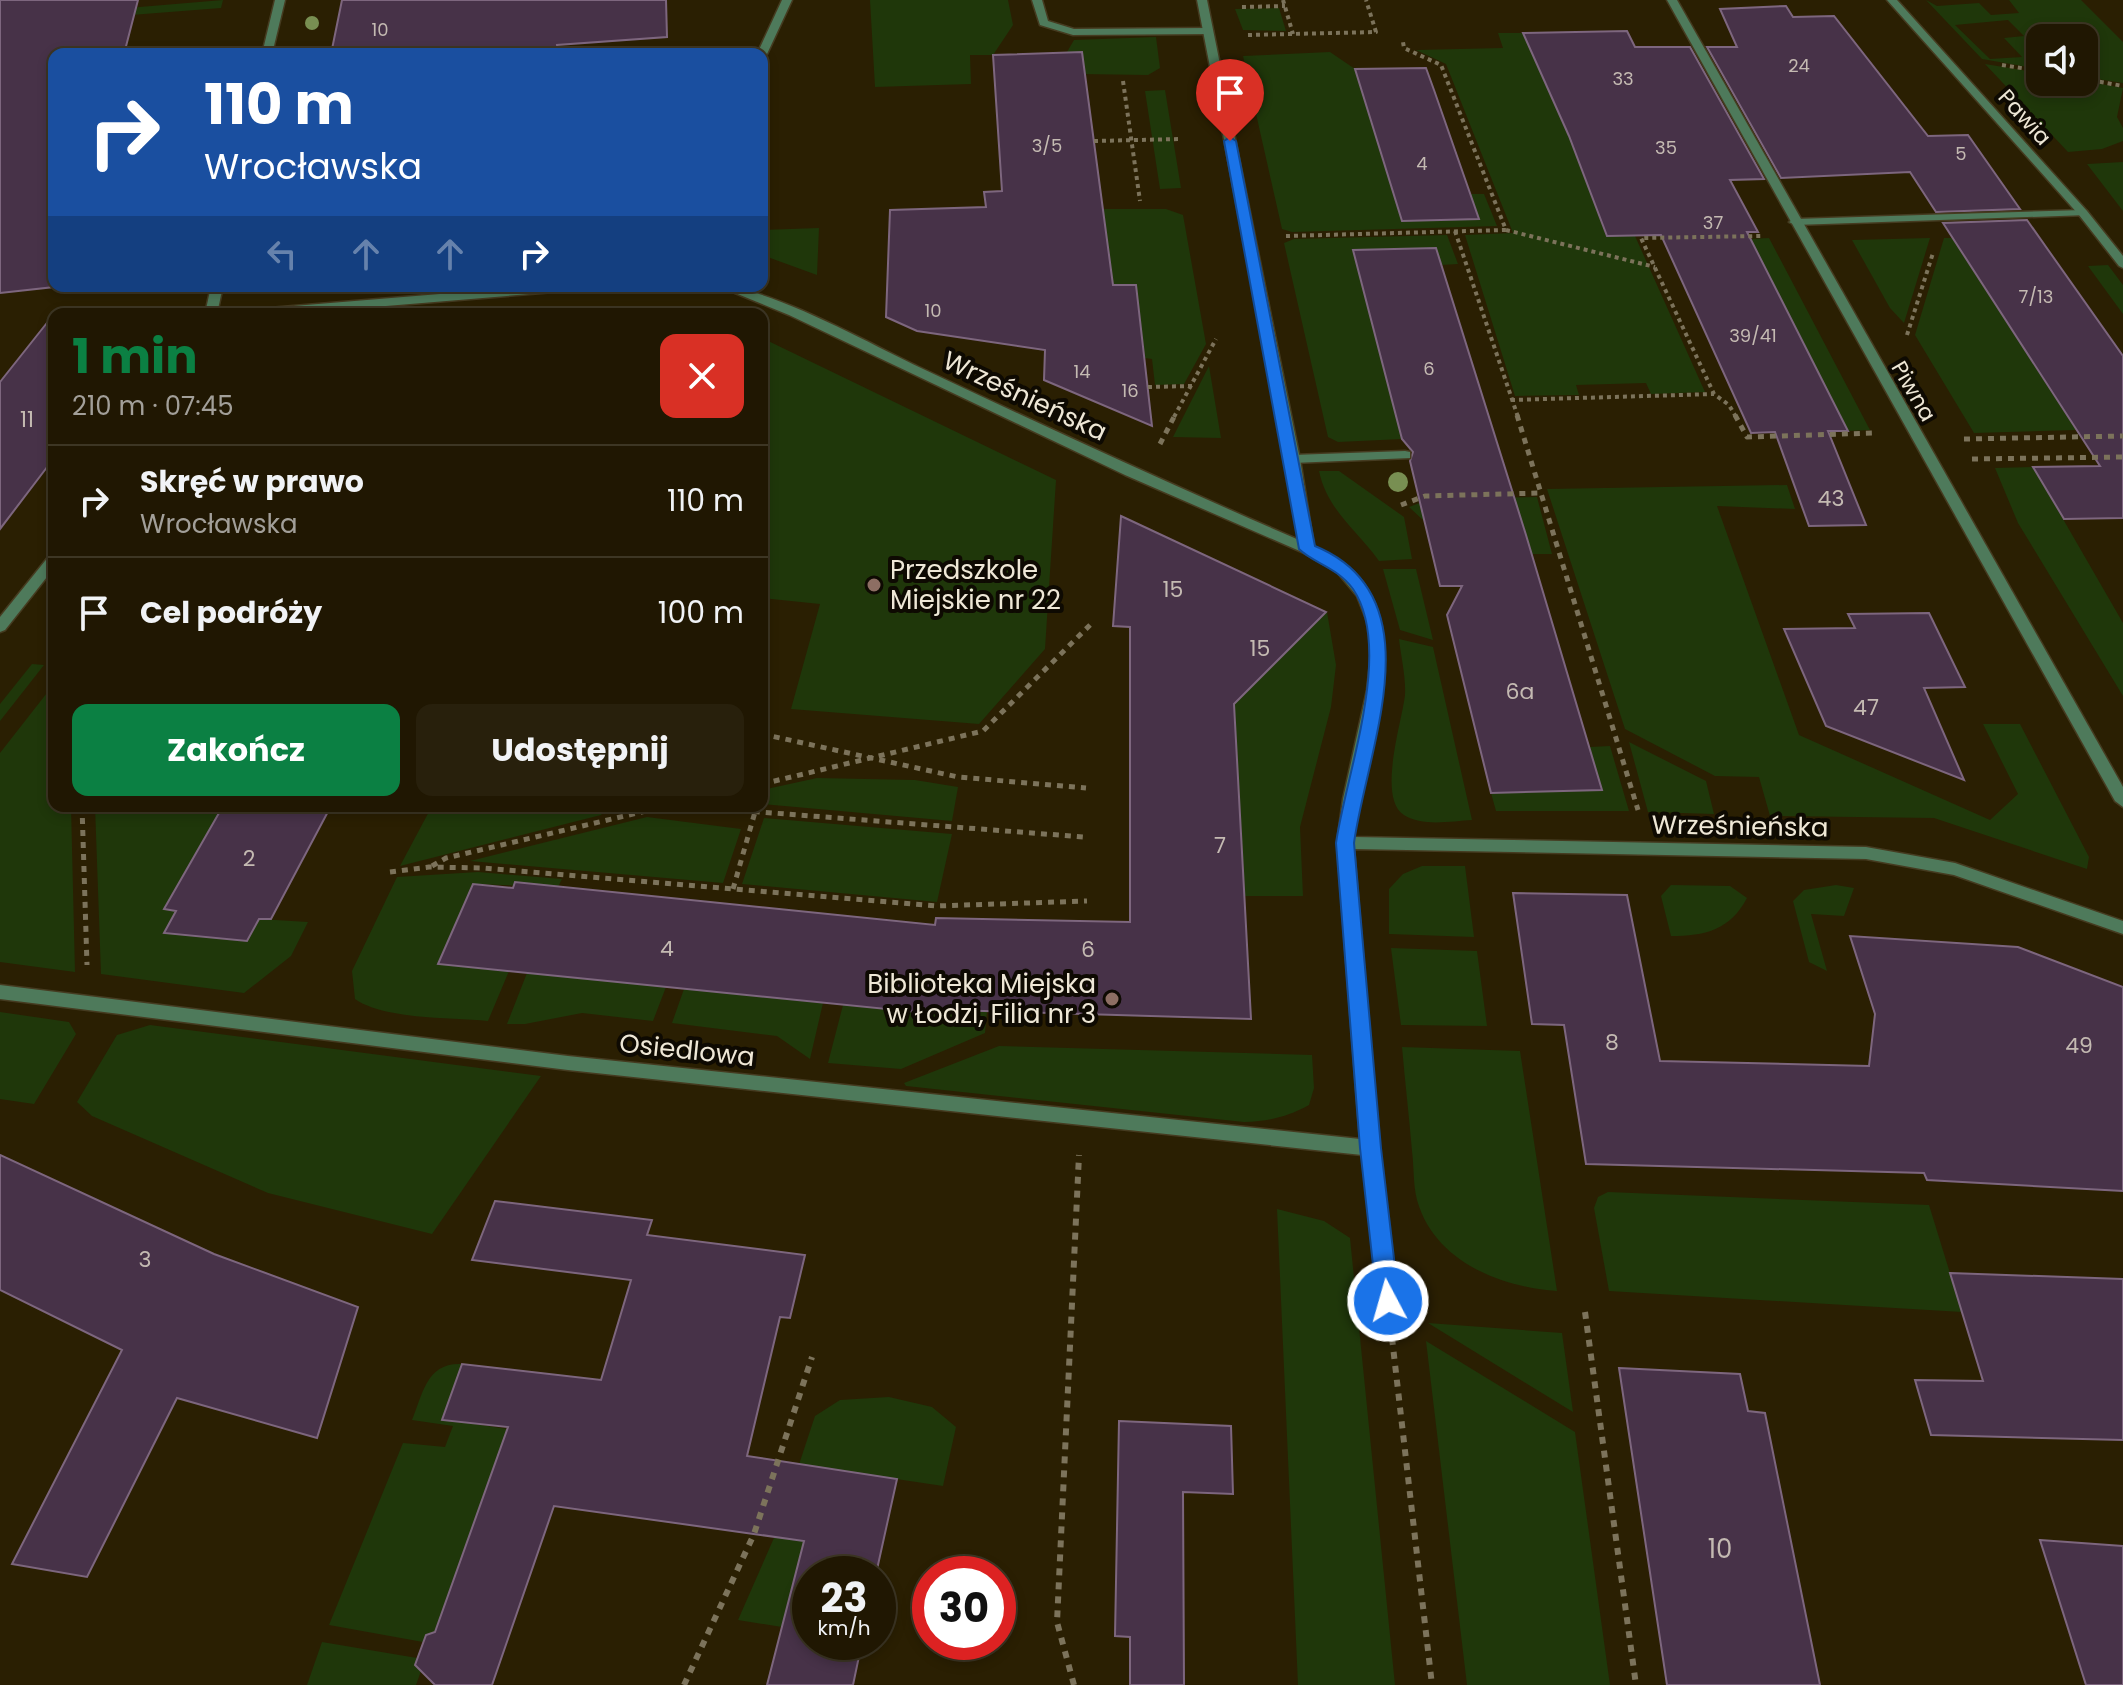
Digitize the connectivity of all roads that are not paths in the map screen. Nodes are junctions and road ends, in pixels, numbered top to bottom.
1 (280, 0) edge
2 (787, 0) edge
3 (1037, 0) edge
4 (1202, 0) edge
5 (1672, 0) edge
6 (1892, 0) edge
7 (1208, 31) junction
8 (268, 48) edge
9 (765, 48) edge
10 (2083, 213) junction
11 (1795, 222) junction
12 (2123, 264) edge
13 (507, 292) edge
14 (740, 292) edge
15 (317, 308) edge
16 (1405, 455) dead end
17 (1293, 459) junction
18 (1307, 549) junction
19 (48, 567) edge
20 (0, 627) edge
21 (2123, 801) edge
22 (1345, 843) junction
23 (2123, 928) edge
24 (0, 992) edge
25 (1370, 1148) junction
26 (1388, 1301) road end

1 - 8 street
2 - 9 street
3 - 7 street
4 - 7 street
5 - 11 street, Piwna
6 - 10 street, Pawia
7 - 17 street
10 - 11 street
10 - 12 street, Pawia
11 - 21 street, Piwna
13 - 15 street
14 - 18 street, Wrześnieńska
16 - 17 street
17 - 18 street
18 - 22 street, Wrześnieńska
19 - 20 street
22 - 23 street, Wrześnieńska
22 - 25 street, Wrześnieńska
24 - 25 street, Osiedlowa
25 - 26 street, Wrześnieńska

